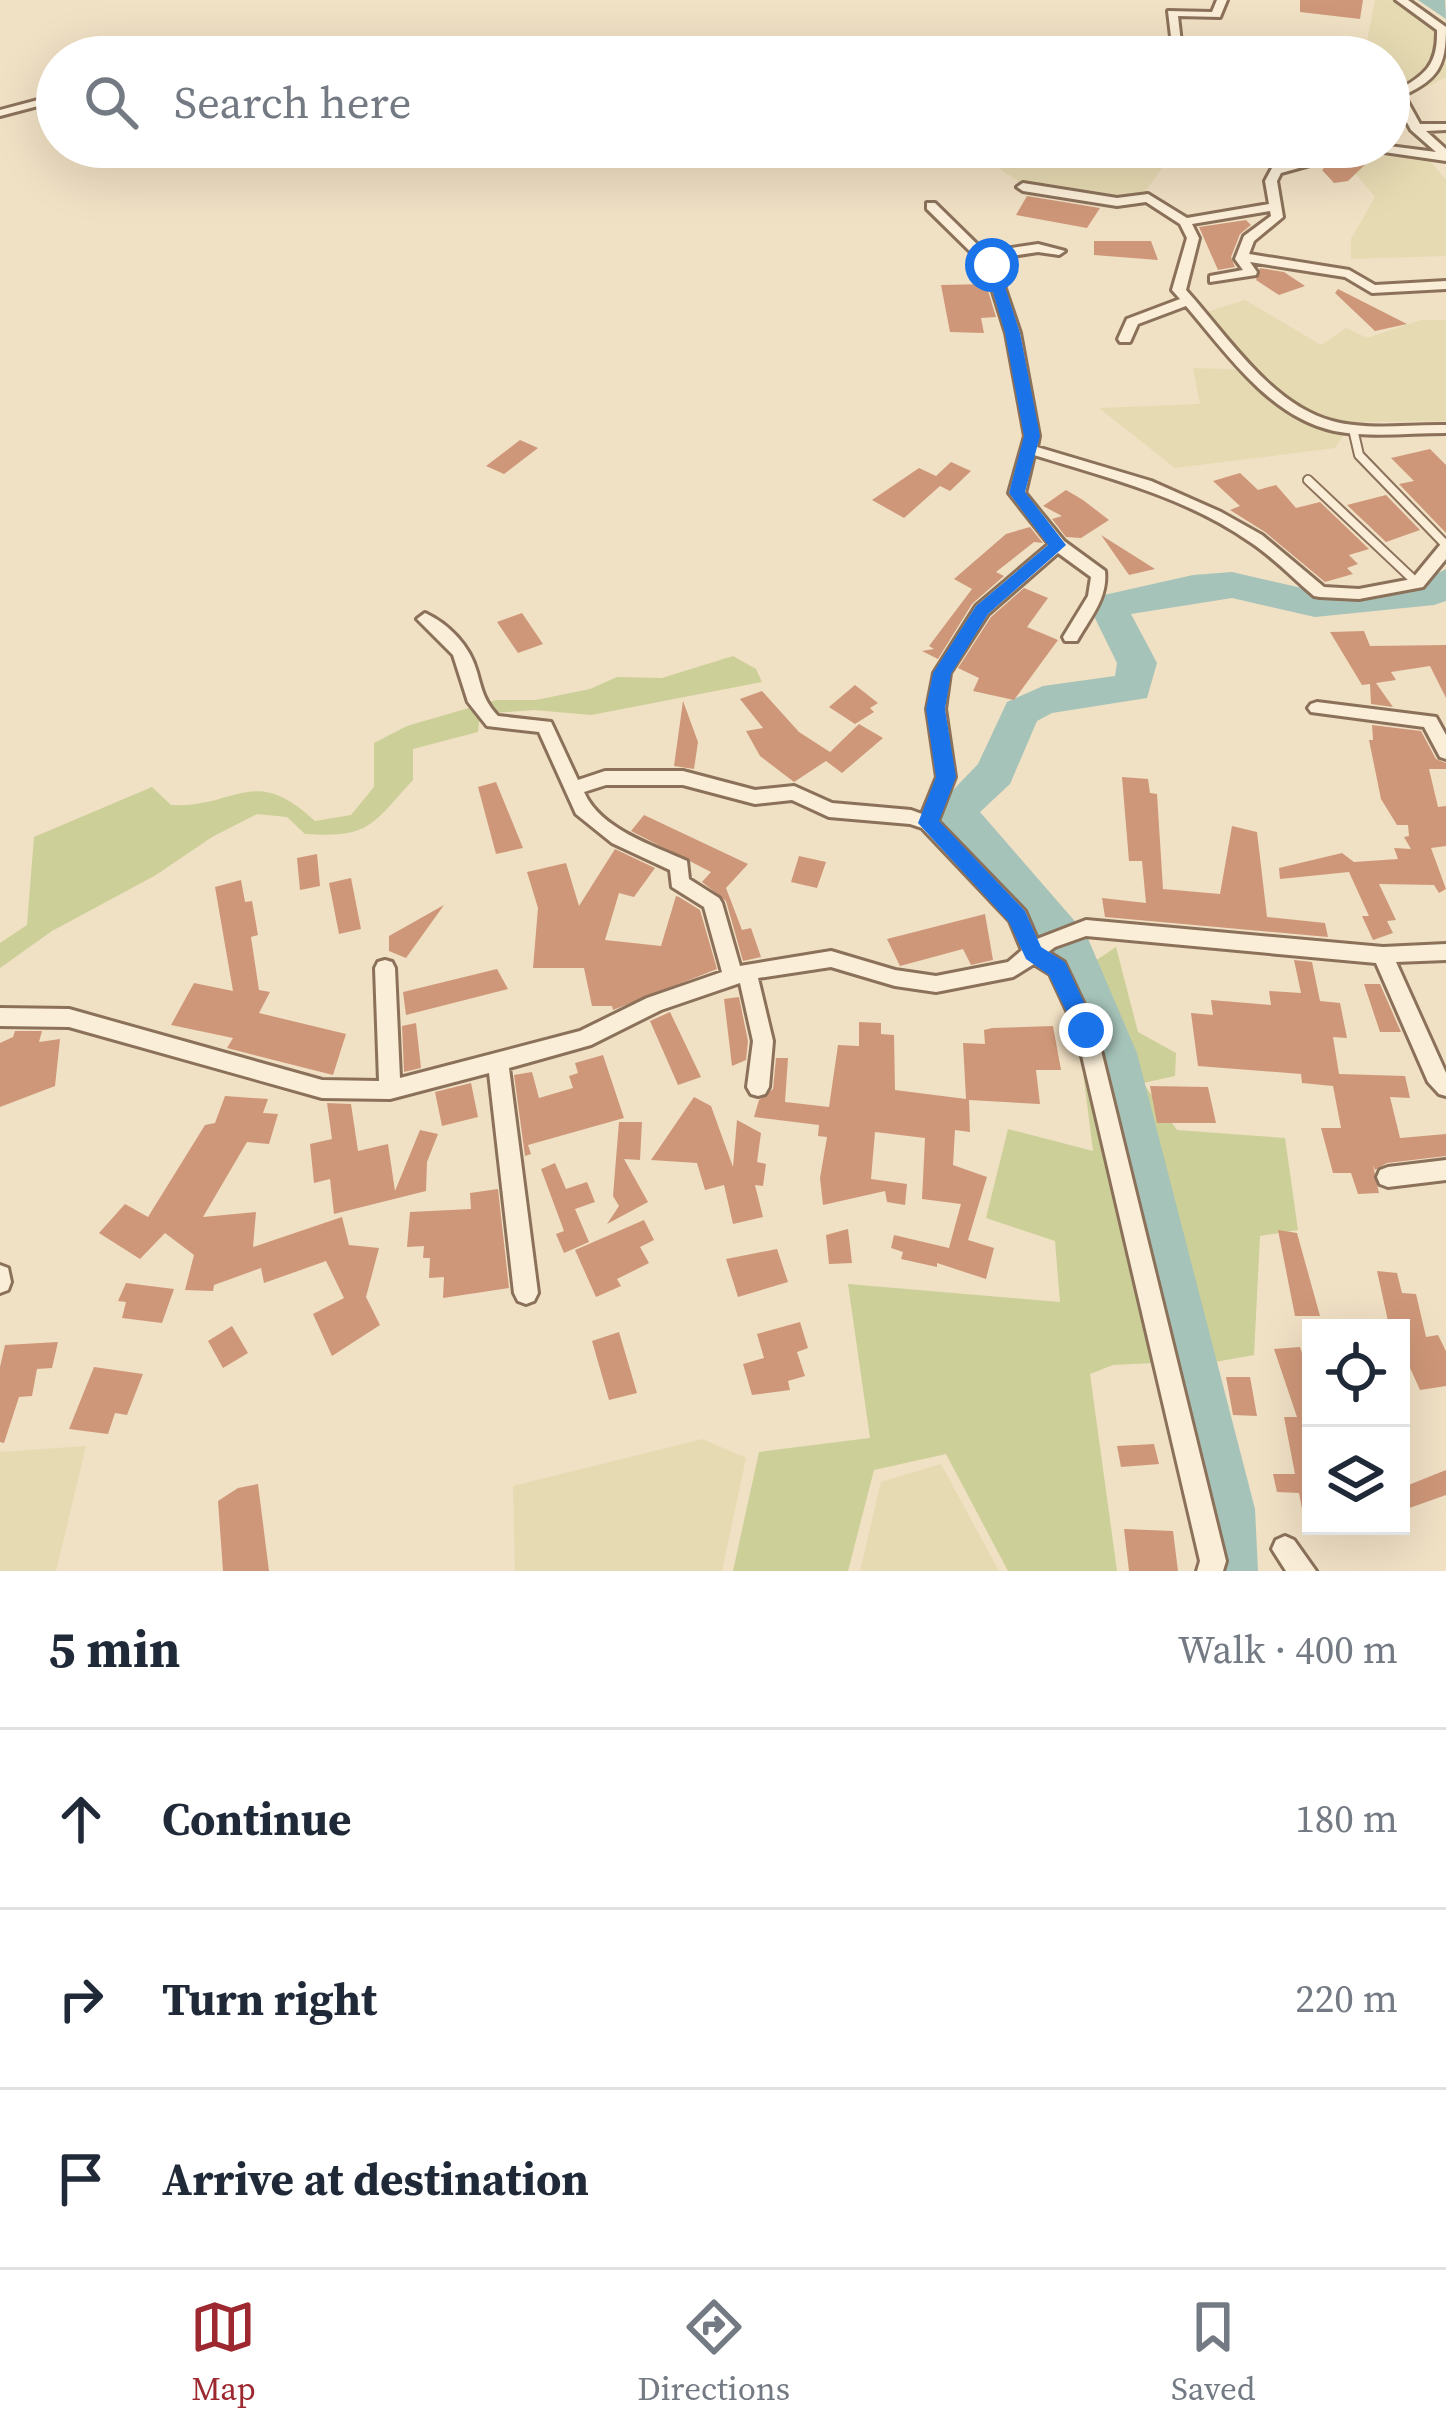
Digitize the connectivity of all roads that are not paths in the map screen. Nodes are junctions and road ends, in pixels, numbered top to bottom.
1 (1222, 0) edge
2 (1401, 0) edge
3 (1175, 36) edge
4 (1410, 88) edge
5 (36, 104) edge
6 (0, 113) edge
7 (1410, 121) edge
8 (1446, 127) edge
9 (1415, 128) junction
10 (1410, 152) edge
11 (1446, 156) edge
12 (1289, 168) edge
13 (1023, 187) dead end
14 (932, 206) dead end
15 (1276, 206) junction
16 (1185, 222) junction
17 (1059, 250) dead end
18 (985, 256) junction
19 (1243, 257) junction
20 (1215, 279) dead end
21 (1446, 285) edge
22 (1189, 300) junction
23 (1125, 339) dead end
24 (1352, 429) junction
25 (1446, 429) edge
26 (1029, 449) junction
27 (1308, 480) dead end
28 (1058, 545) junction
29 (1446, 547) edge
30 (1417, 583) junction
31 (425, 619) dead end
32 (1071, 637) dead end
33 (1317, 708) dead end
34 (1446, 752) edge
35 (576, 788) junction
36 (928, 823) junction
37 (1041, 947) junction
38 (1446, 952) edge
39 (1383, 955) junction
40 (385, 968) dead end
41 (740, 975) junction
42 (0, 1017) edge
43 (498, 1063) junction
44 (758, 1087) dead end
45 (1446, 1087) edge
46 (390, 1090) junction
47 (1446, 1170) edge
48 (1388, 1177) dead end
49 (526, 1293) dead end
50 (1285, 1550) dead end
51 (1210, 1571) edge
52 (1303, 1571) edge

1 - 3 street
2 - 4 street
5 - 6 street
7 - 9 street
8 - 9 street
9 - 11 street
10 - 11 street
12 - 15 street
13 - 16 street
14 - 18 street
15 - 16 street
15 - 19 street
16 - 22 street
17 - 18 street
18 - 26 street
19 - 20 street
19 - 21 street
22 - 23 street
22 - 24 street
24 - 25 street
24 - 29 lane
26 - 28 street
26 - 30 street
27 - 30 lane
28 - 32 street
28 - 36 street
29 - 30 street
31 - 35 street
33 - 34 street
35 - 36 street
35 - 41 street
36 - 37 street
37 - 39 street
37 - 41 street
37 - 51 street
38 - 39 street
39 - 45 street
40 - 46 street
41 - 43 street
41 - 44 street
42 - 46 street
43 - 46 street
43 - 49 street
47 - 48 street
50 - 52 street

